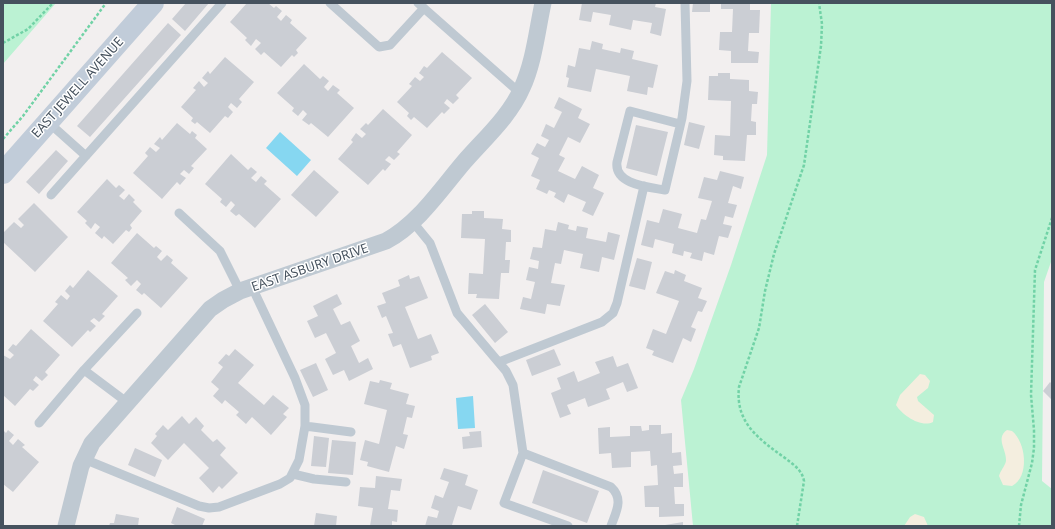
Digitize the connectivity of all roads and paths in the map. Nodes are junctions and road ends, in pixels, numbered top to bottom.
1 (53, 3) edge
2 (106, 3) edge
3 (153, 3) edge
4 (222, 3) edge
5 (330, 3) edge
6 (543, 3) edge
7 (685, 3) edge
8 (819, 3) edge
9 (421, 6) edge
10 (3, 43) edge
11 (520, 93) junction
12 (48, 122) junction
13 (680, 124) junction
14 (3, 138) edge
15 (86, 156) junction
16 (3, 173) edge
17 (644, 186) junction
18 (51, 195) dead end
19 (179, 213) dead end
20 (1052, 218) edge
21 (412, 221) junction
22 (246, 289) junction
23 (137, 313) dead end
24 (499, 362) junction
25 (84, 370) junction
26 (128, 403) junction
27 (39, 423) dead end
28 (305, 426) junction
29 (351, 432) dead end
30 (523, 453) junction
31 (84, 459) junction
32 (293, 474) junction
33 (346, 482) dead end
34 (66, 526) edge
35 (568, 526) edge
36 (611, 526) edge
37 (797, 526) edge
38 (1019, 526) edge

1 - 10 path
2 - 14 path
3 - 12 street, EAST JEWELL AVENUE
4 - 15 lane
5 - 9 lane
6 - 11 street, EAST ASBURY DRIVE
7 - 13 lane
8 - 37 path
9 - 11 lane
11 - 21 street, EAST ASBURY DRIVE
12 - 15 lane
12 - 16 street, EAST JEWELL AVENUE
13 - 17 lane
13 - 17 lane
15 - 18 lane
17 - 24 lane
19 - 22 lane
20 - 38 path
21 - 22 street, EAST ASBURY DRIVE
21 - 24 lane
22 - 26 street, EAST ASBURY DRIVE
22 - 28 lane
23 - 25 lane
24 - 30 lane
25 - 26 lane
25 - 27 lane
26 - 31 street, EAST ASBURY DRIVE
28 - 29 lane
28 - 32 lane
30 - 35 lane
30 - 36 lane
31 - 32 lane
31 - 34 street, EAST ASBURY DRIVE
32 - 33 lane

